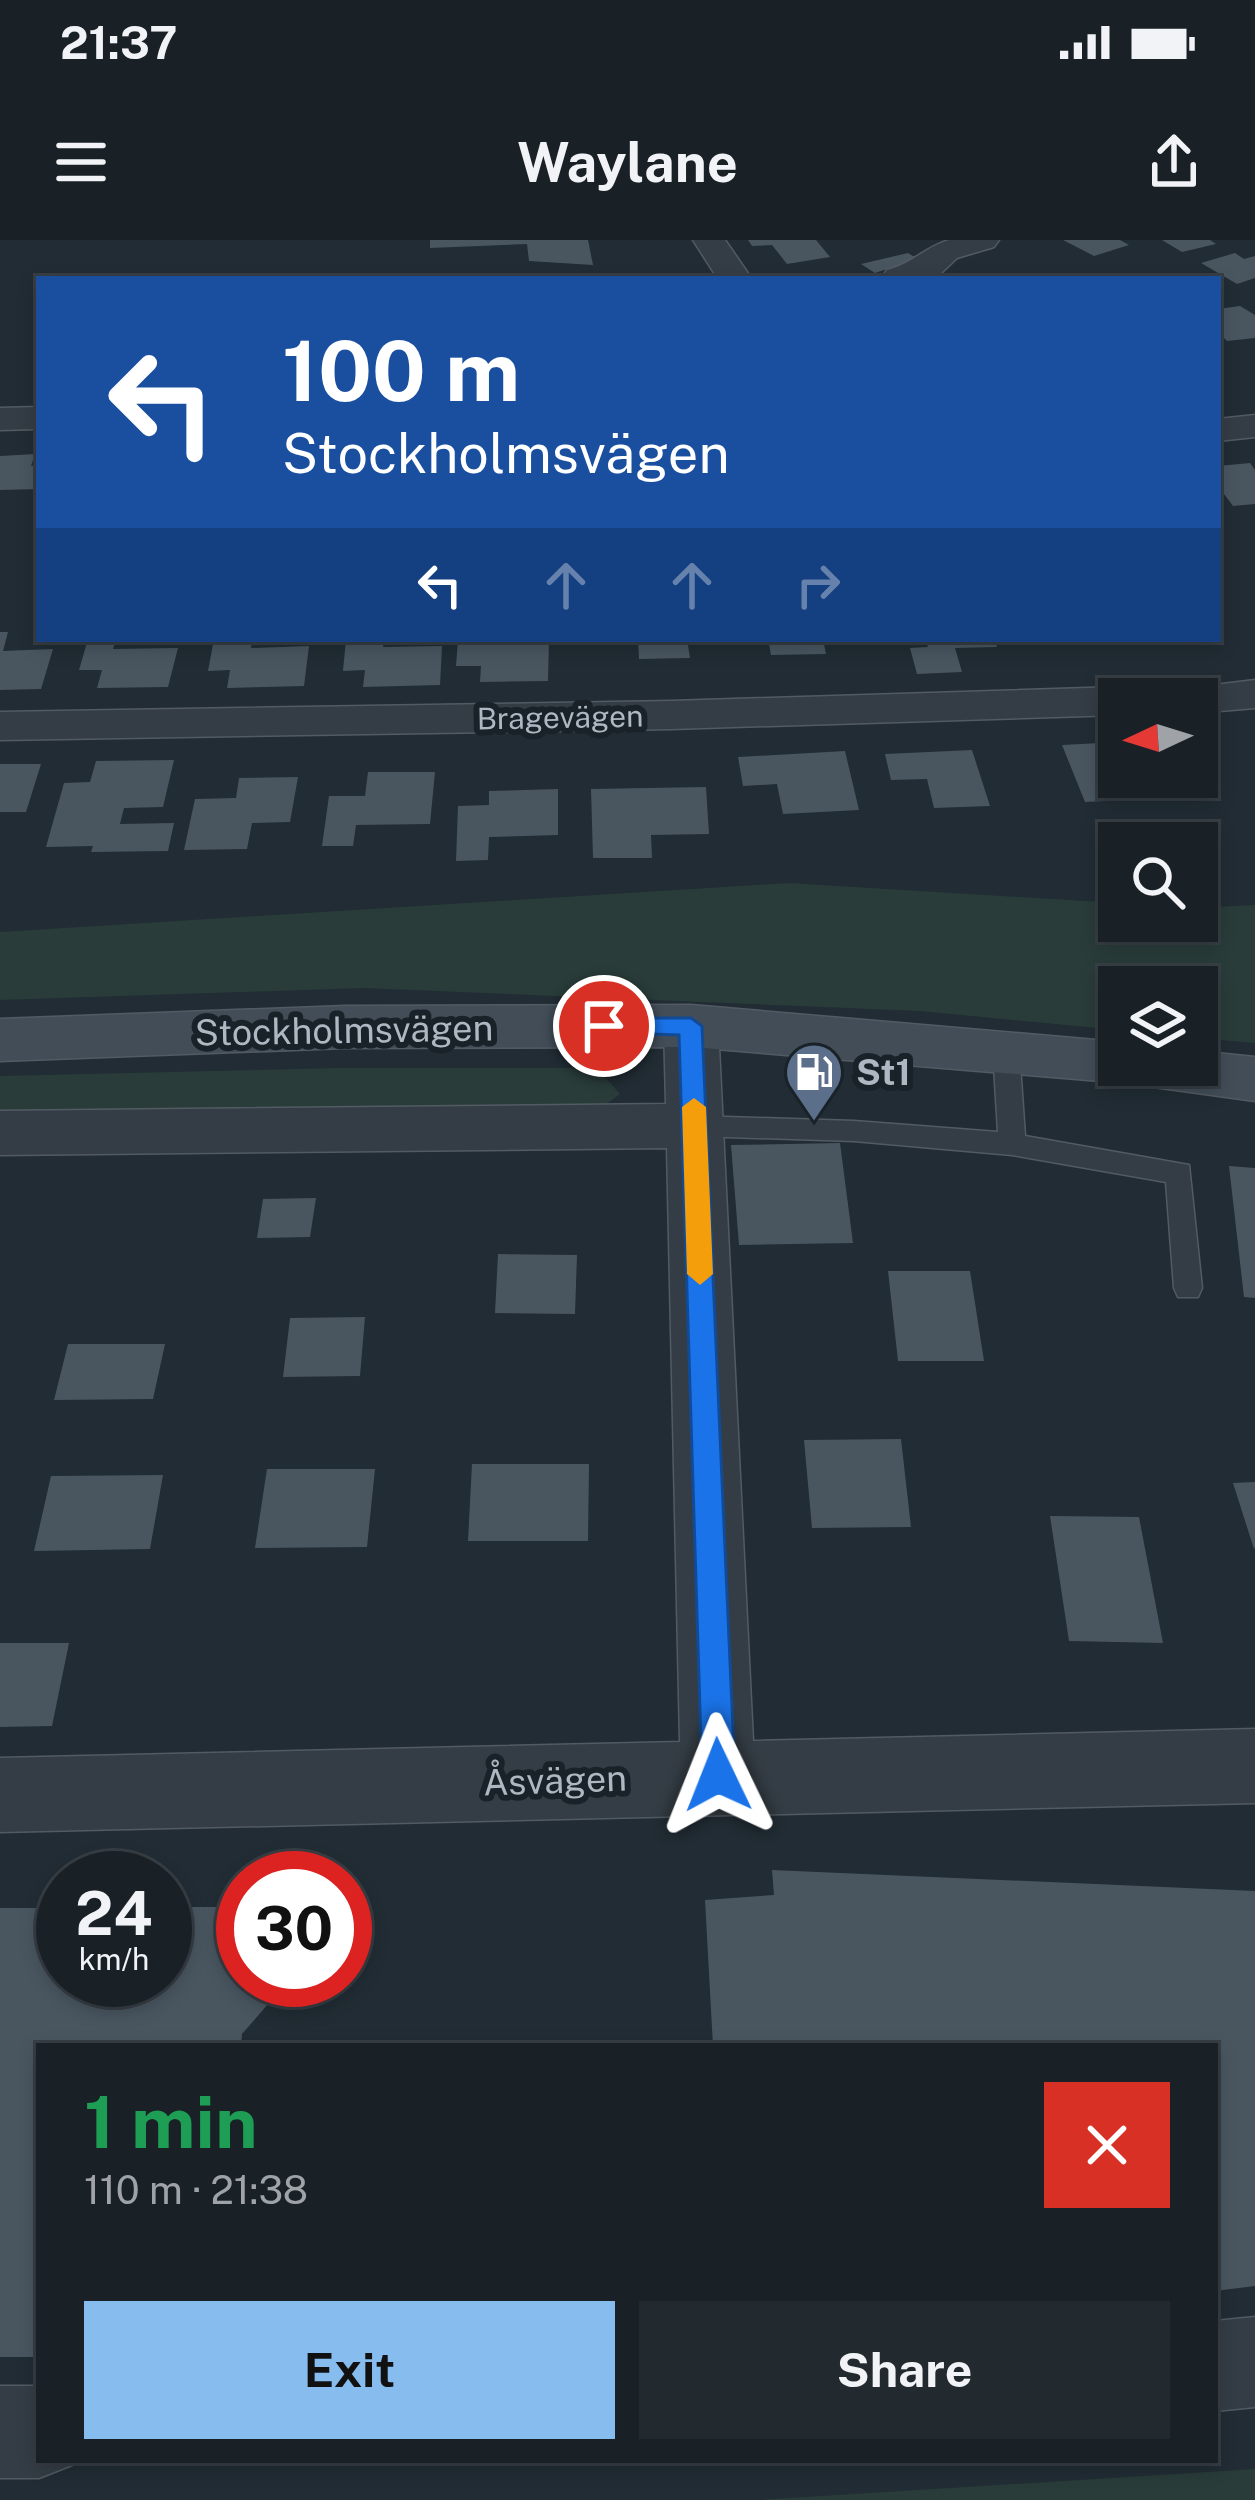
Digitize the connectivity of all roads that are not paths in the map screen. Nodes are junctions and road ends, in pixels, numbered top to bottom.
1 (709, 240) edge
2 (982, 240) edge
3 (733, 276) edge
4 (903, 276) edge
5 (36, 418) edge
6 (0, 419) edge
7 (1255, 426) edge
8 (1221, 430) edge
9 (1255, 694) edge
10 (1218, 697) edge
11 (1098, 702) edge
12 (0, 726) edge
13 (691, 1026) junction
14 (0, 1040) edge
15 (1006, 1050) junction
16 (1098, 1061) edge
17 (1218, 1074) edge
18 (1255, 1078) edge
19 (695, 1126) junction
20 (0, 1133) edge
21 (1012, 1144) junction
22 (1188, 1288) dead end
23 (1255, 1766) edge
24 (718, 1775) junction
25 (0, 1795) edge
26 (1255, 2362) edge
27 (1218, 2366) edge
28 (0, 2432) edge
29 (36, 2432) edge

1 - 3 street
2 - 4 street
5 - 6 street
7 - 8 street
9 - 10 street
11 - 12 street, Bragevägen
13 - 14 main road, Stockholmsvägen
13 - 15 main road, Stockholmsvägen
13 - 19 street
15 - 16 main road, Stockholmsvägen
15 - 21 lane
17 - 18 main road
19 - 20 street
19 - 21 lane
19 - 24 street
21 - 22 lane
23 - 24 street, Åsvägen
24 - 25 street, Åsvägen
26 - 27 street
28 - 29 street

